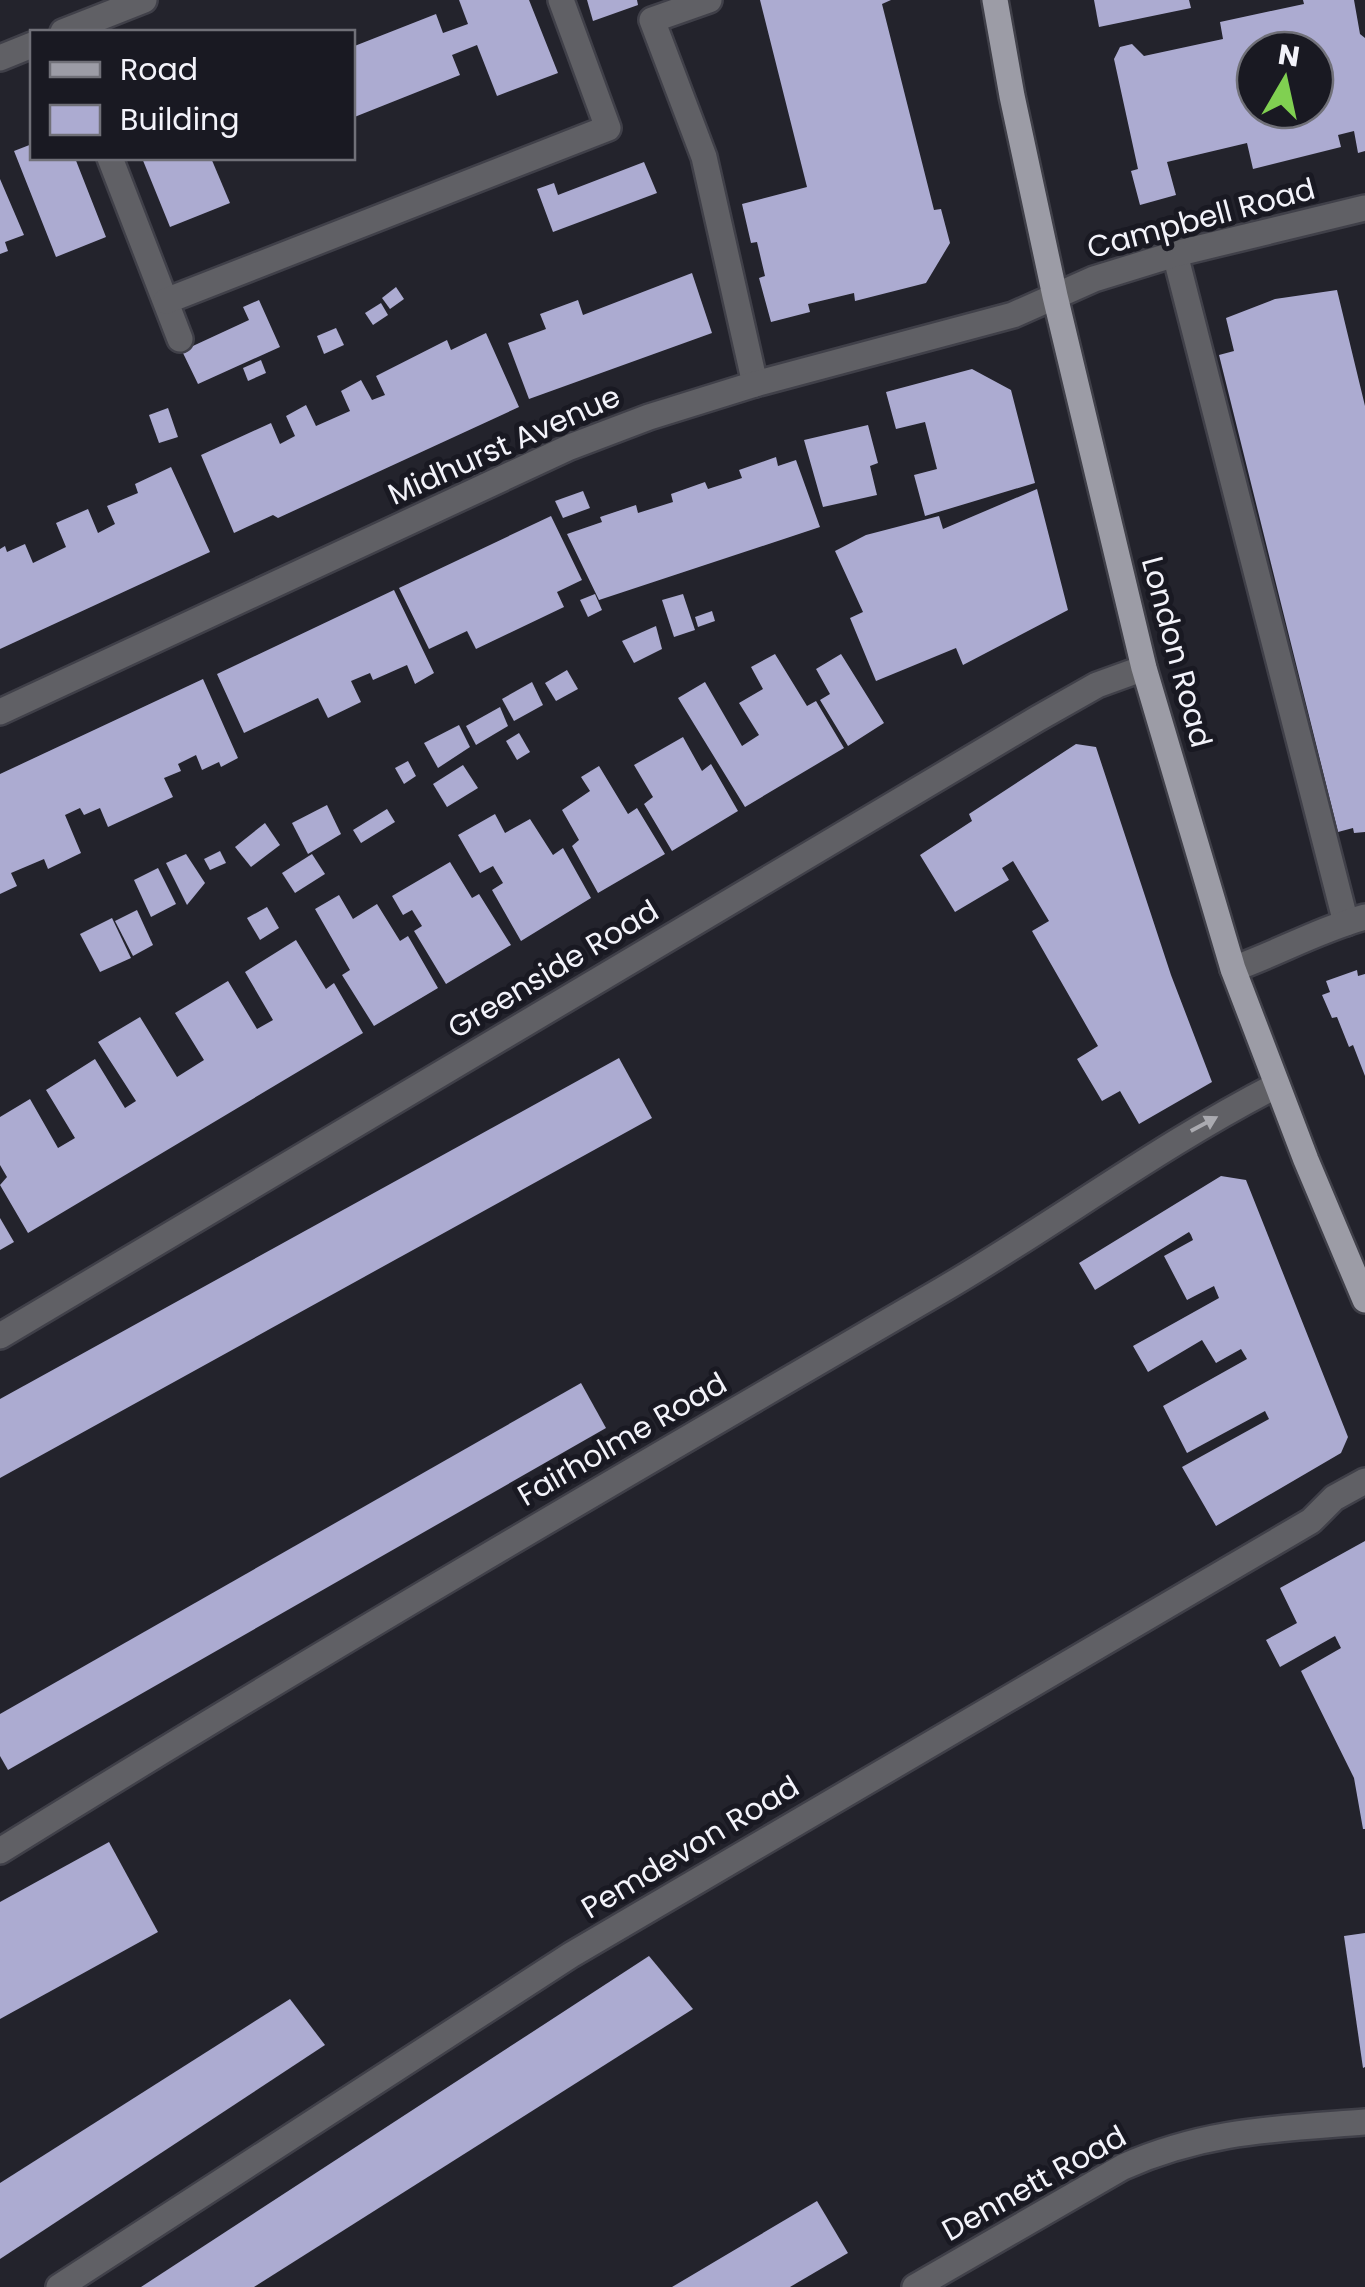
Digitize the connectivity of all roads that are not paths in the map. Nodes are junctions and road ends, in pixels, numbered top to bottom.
1 (144, 0) edge
2 (561, 0) edge
3 (709, 0) edge
4 (994, 0) edge
5 (68, 30) edge
6 (30, 46) edge
7 (0, 58) edge
8 (111, 160) edge
9 (1365, 208) edge
10 (1175, 254) junction
11 (1055, 296) junction
12 (166, 302) junction
13 (180, 339) dead end
14 (755, 384) junction
15 (1144, 668) junction
16 (0, 712) edge
17 (1355, 920) edge
18 (1233, 969) junction
19 (1277, 1085) junction
20 (1358, 1258) edge
21 (1365, 1300) edge
22 (0, 1336) edge
23 (1365, 1481) edge
24 (0, 1851) edge
25 (1365, 2122) edge
26 (59, 2287) edge
27 (916, 2287) edge

1 - 5 street
2 - 12 street
3 - 14 street
4 - 11 main road, London Road
6 - 7 street
8 - 12 street
9 - 10 street, Campbell Road
10 - 11 street, Campbell Road
10 - 17 street
11 - 14 street, Midhurst Avenue
11 - 15 main road, London Road
12 - 13 street
14 - 16 street, Midhurst Avenue
15 - 18 main road, London Road
15 - 22 street, Greenside Road
17 - 18 street
18 - 19 main road, London Road
19 - 20 main road, London Road
24 -> 19 street, Fairholme Road
20 - 21 main road, London Road
23 - 26 street, Pemdevon Road
25 - 27 street, Dennett Road

